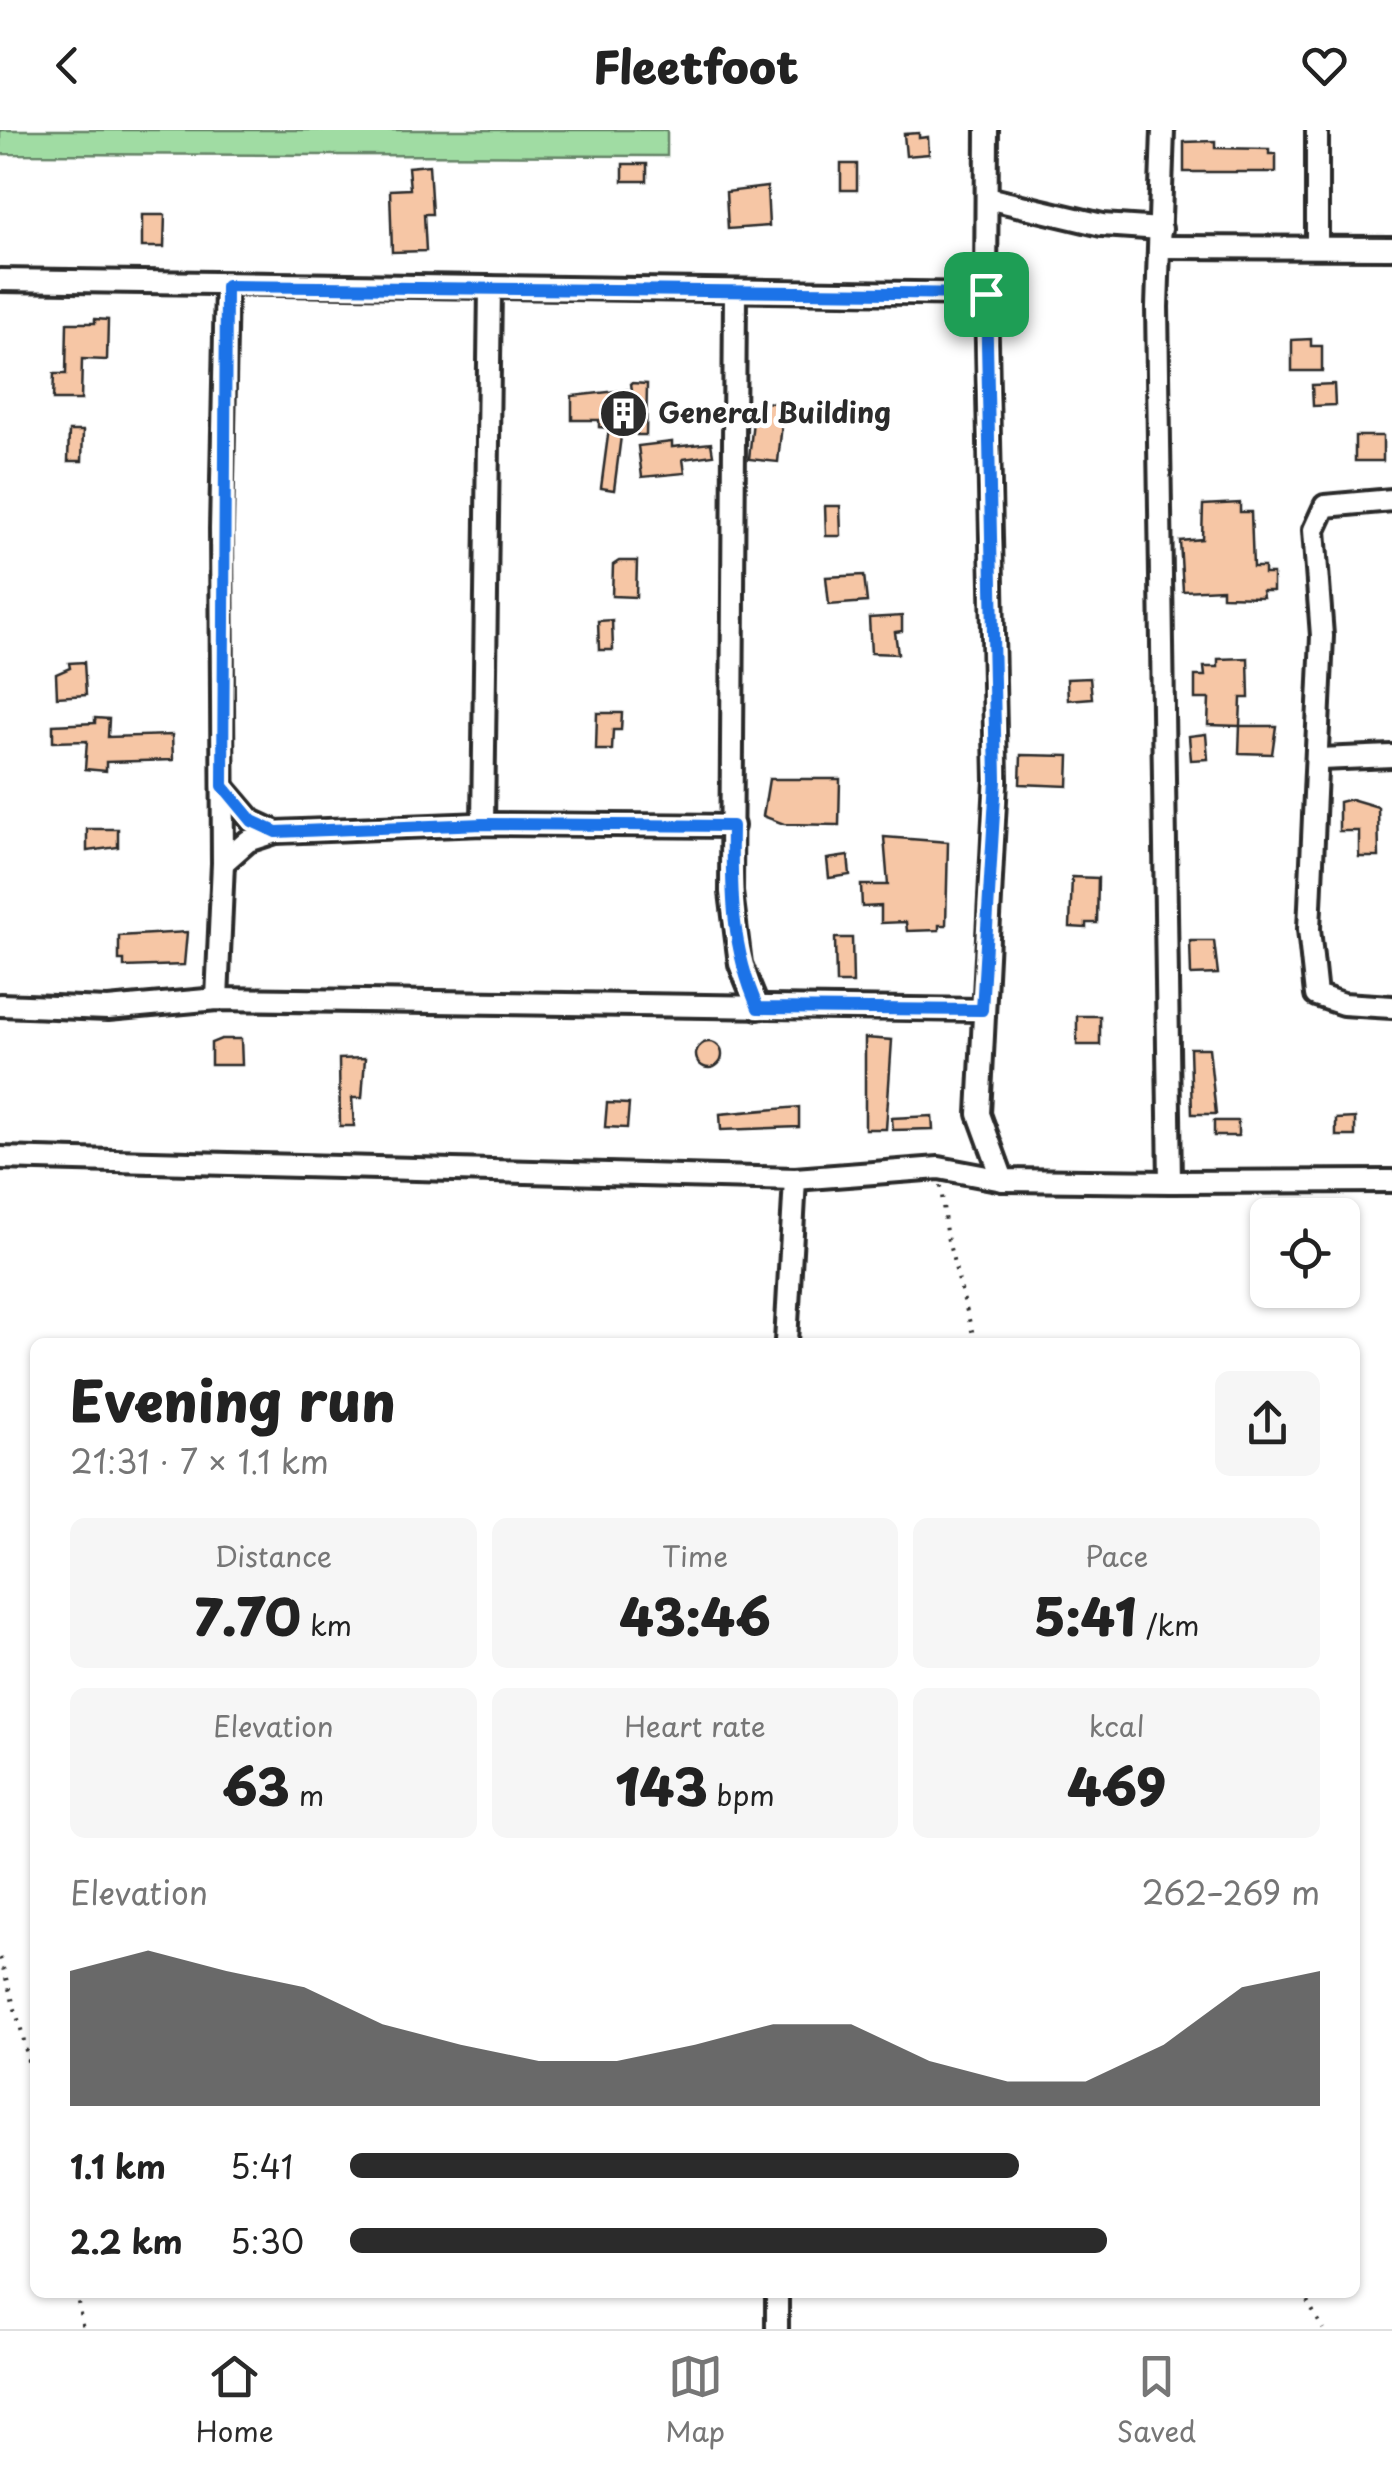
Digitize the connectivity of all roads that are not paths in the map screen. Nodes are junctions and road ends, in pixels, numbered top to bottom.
1 (988, 130) edge
2 (1163, 130) edge
3 (1317, 130) edge
4 (986, 198) junction
5 (1160, 238) junction
6 (1317, 247) junction
7 (1392, 248) edge
8 (0, 280) edge
9 (226, 286) junction
10 (490, 288) junction
11 (735, 293) junction
12 (986, 294) junction
13 (1392, 500) edge
14 (1392, 756) edge
15 (1320, 758) junction
16 (223, 786) junction
17 (483, 824) junction
18 (732, 826) junction
19 (276, 832) junction
20 (223, 863) junction
21 (217, 998) junction
22 (0, 1005) edge
23 (1392, 1007) edge
24 (758, 1008) junction
25 (982, 1010) junction
26 (0, 1158) edge
27 (795, 1179) junction
28 (1003, 1180) junction
29 (1392, 1180) edge
30 (1170, 1182) junction
31 (786, 1338) edge
32 (777, 2298) edge
33 (777, 2329) edge

1 - 4 street
2 - 5 street
3 - 6 street
4 - 5 street
4 - 12 street
5 - 6 street
5 - 30 street
6 - 7 street
8 - 9 street
9 - 10 street
9 - 16 street
10 - 11 street
10 - 17 street
11 - 12 street
11 - 18 street
12 - 25 street
13 - 15 street
14 - 15 street
15 - 23 street
16 - 19 street
16 - 20 street
17 - 18 street
17 - 19 street
18 - 24 street
19 - 20 street
20 - 21 street
21 - 22 street
21 - 24 street
24 - 25 street
25 - 28 street
26 - 27 street
27 - 28 street
27 - 31 street
28 - 30 street
29 - 30 street
32 - 33 street

